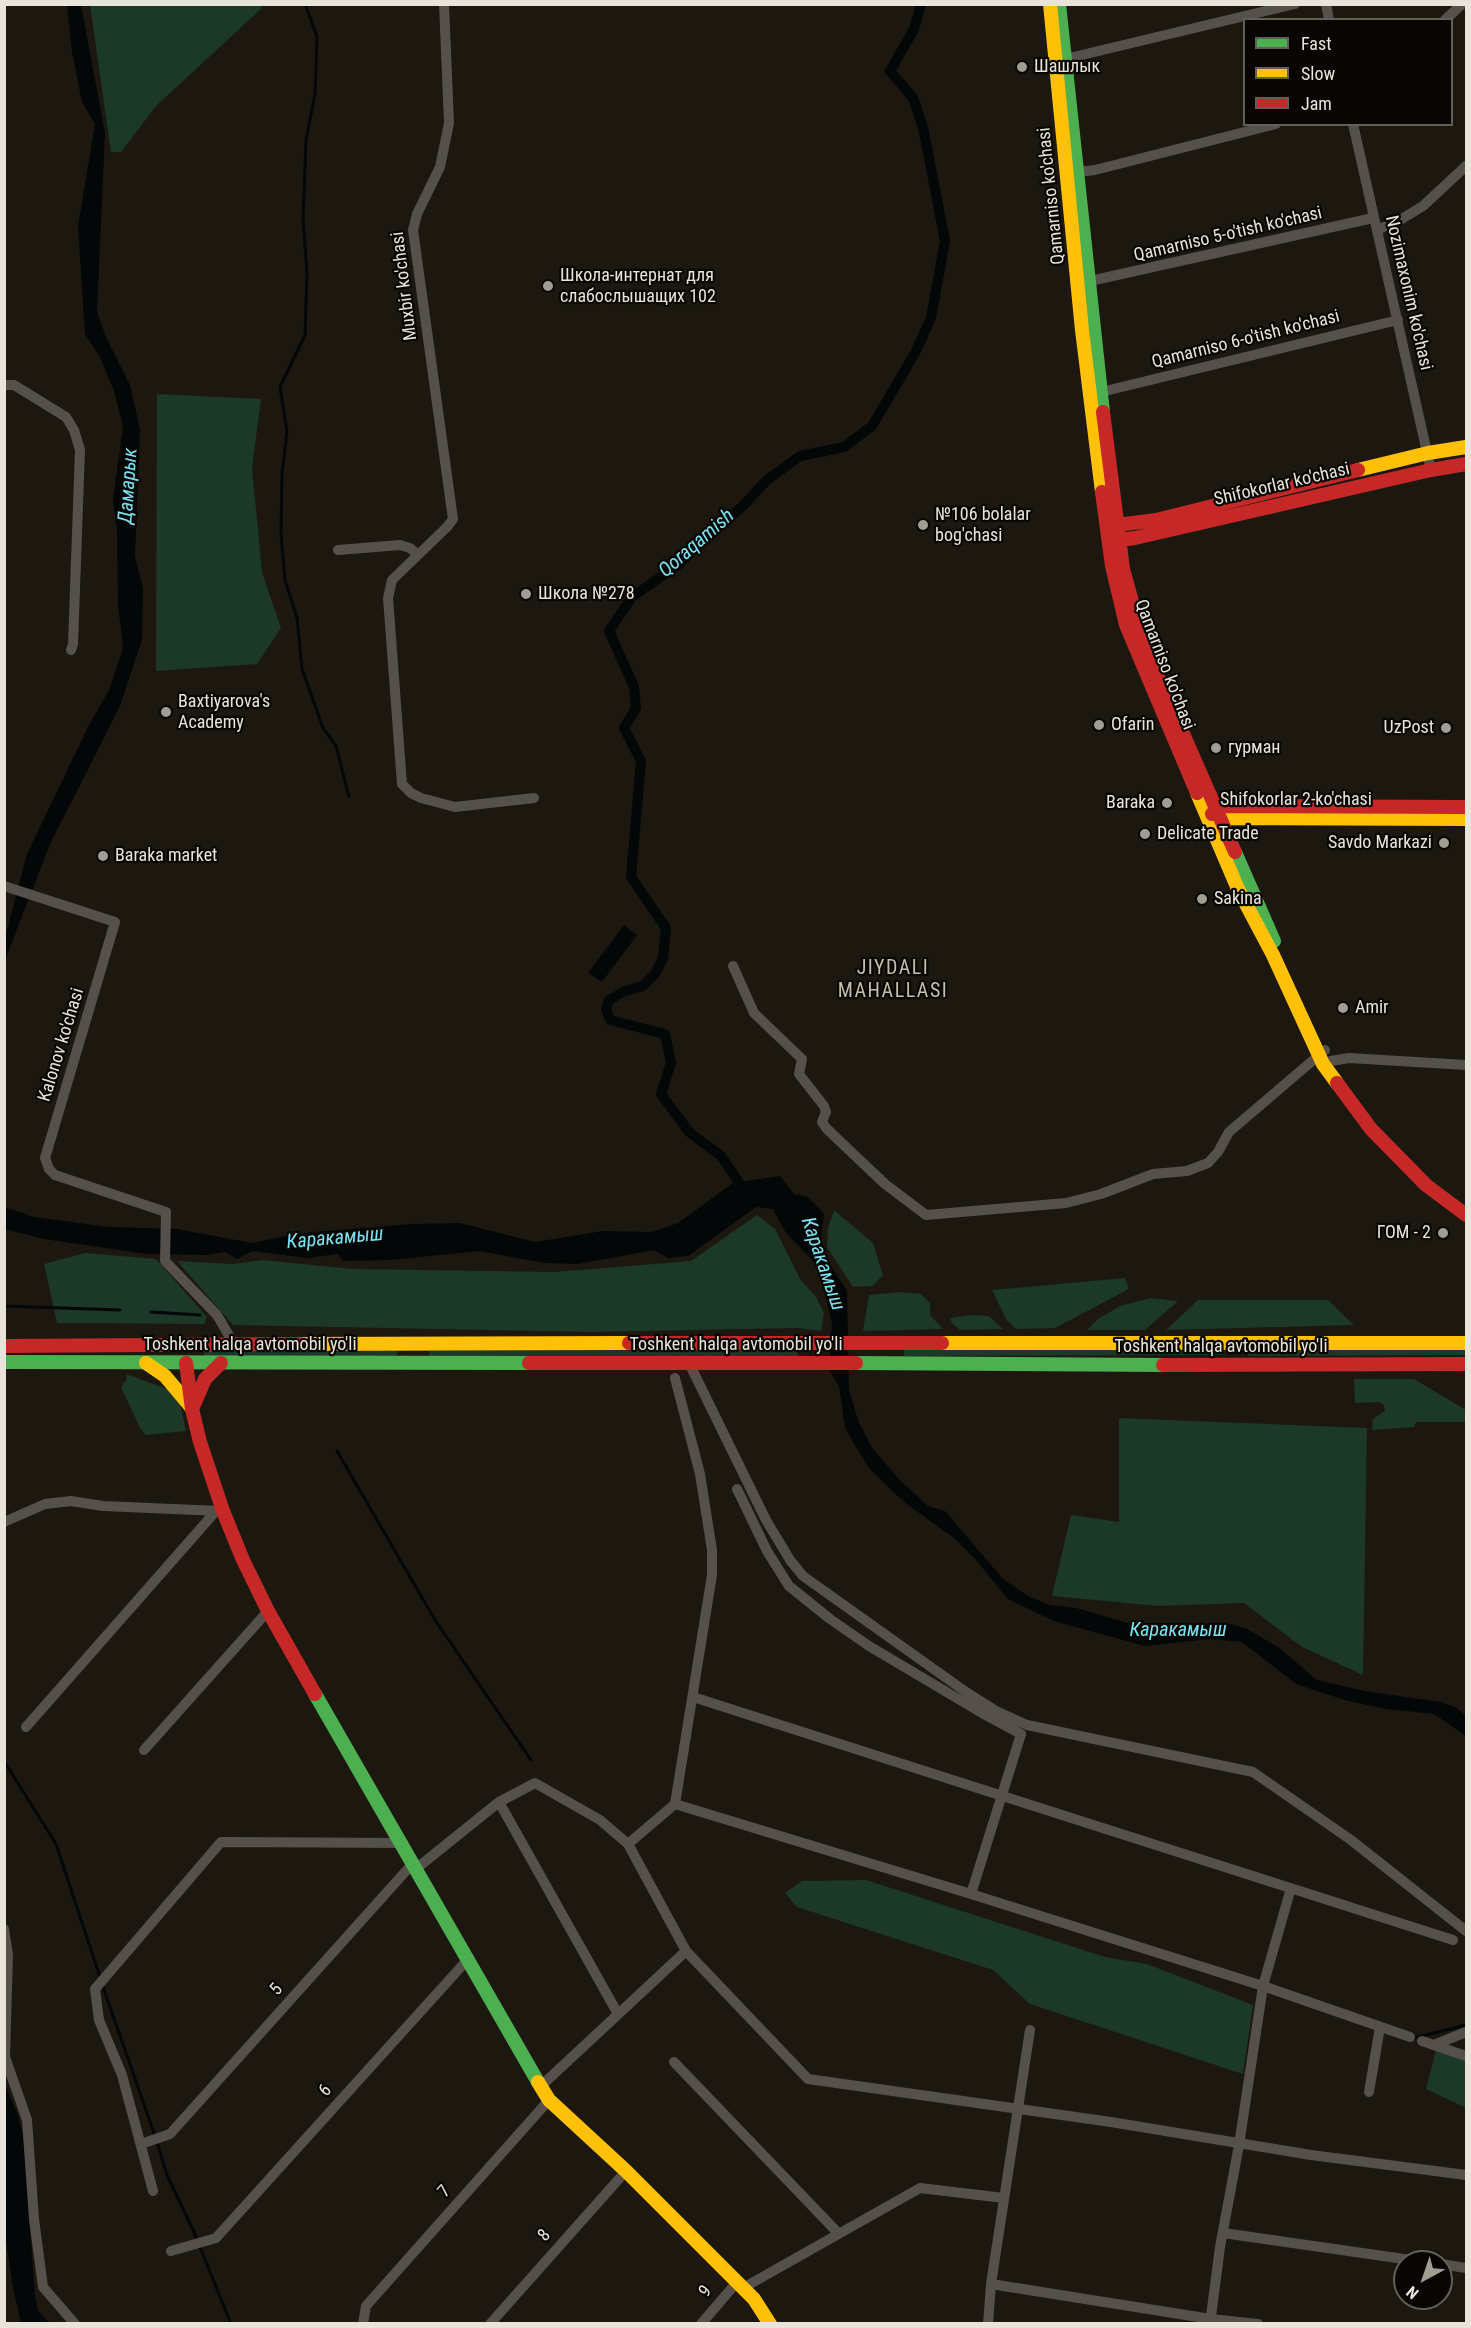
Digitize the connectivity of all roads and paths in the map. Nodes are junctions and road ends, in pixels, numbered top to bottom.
1 (444, 4) edge
2 (1050, 4) edge
3 (1059, 4) edge
4 (1295, 4) edge
5 (1462, 4) edge
6 (1447, 18) edge
7 (1065, 59) junction
8 (1268, 126) edge
9 (1353, 126) edge
10 (1467, 166) edge
11 (1077, 172) junction
12 (1373, 218) junction
13 (1377, 230) junction
14 (1090, 281) junction
15 (1398, 320) junction
16 (4, 385) edge
17 (1101, 392) junction
18 (1467, 447) edge
19 (1428, 453) junction
20 (1467, 464) edge
21 (1431, 470) junction
22 (1114, 533) junction
23 (338, 550) dead end
24 (417, 554) junction
25 (71, 650) dead end
26 (534, 798) dead end
27 (1467, 807) edge
28 (1215, 815) junction
29 (1467, 819) edge
30 (6, 886) edge
31 (733, 966) dead end
32 (1324, 1058) junction
33 (1467, 1065) edge
34 (1374, 1126) junction
35 (1467, 1205) edge
36 (1467, 1215) edge
37 (410, 1343) junction
38 (1237, 1343) junction
39 (1467, 1343) edge
40 (186, 1344) junction
41 (234, 1344) junction
42 (4, 1346) edge
43 (4, 1362) edge
44 (146, 1363) junction
45 (186, 1363) junction
46 (220, 1363) junction
47 (689, 1363) junction
48 (410, 1364) junction
49 (1467, 1364) edge
50 (1238, 1365) junction
51 (675, 1378) dead end
52 (192, 1409) junction
53 (737, 1490) dead end
54 (219, 1511) junction
55 (4, 1521) edge
56 (268, 1611) junction
57 (693, 1697) junction
58 (26, 1727) dead end
59 (144, 1750) dead end
60 (1002, 1796) junction
61 (499, 1802) junction
62 (675, 1804) junction
63 (403, 1843) junction
64 (628, 1844) junction
65 (416, 1865) junction
66 (1291, 1888) junction
67 (970, 1894) junction
68 (4, 1929) edge
69 (1467, 1932) edge
70 (1453, 1940) dead end
71 (686, 1951) junction
72 (469, 1958) junction
73 (1263, 1986) junction
74 (618, 2014) junction
75 (1380, 2027) junction
76 (1030, 2030) dead end
77 (1467, 2032) edge
78 (1410, 2037) dead end
79 (1422, 2041) dead end
80 (1434, 2045) junction
81 (1467, 2056) edge
82 (674, 2062) dead end
83 (541, 2086) junction
84 (1369, 2092) dead end
85 (549, 2100) junction
86 (1017, 2108) junction
87 (145, 2143) junction
88 (1239, 2145) junction
89 (626, 2171) junction
90 (1467, 2175) edge
91 (153, 2191) dead end
92 (1004, 2198) junction
93 (839, 2234) junction
94 (1223, 2234) junction
95 (171, 2251) dead end
96 (1393, 2258) edge
97 (991, 2284) junction
98 (740, 2285) junction
99 (1210, 2321) edge
100 (75, 2324) edge
101 (363, 2324) edge
102 (490, 2324) edge
103 (701, 2324) edge
104 (770, 2324) edge
105 (988, 2324) edge
106 (1258, 2324) edge

1 - 24 street, Muxbir ko'chasi
2 - 22 main road, Qamarniso ko'chasi
3 - 7 main road, Qamarniso ko'chasi
4 - 7 street
5 - 6 street
7 - 11 main road, Qamarniso ko'chasi
8 - 11 street
9 - 12 street, Nozimaxonim ko'chasi
10 - 13 street
11 - 14 main road, Qamarniso ko'chasi
12 - 13 street, Nozimaxonim ko'chasi
12 - 14 street, Qamarniso 5-o'tish ko'chasi
13 - 15 street, Nozimaxonim ko'chasi
14 - 17 main road, Qamarniso ko'chasi
15 - 17 street, Qamarniso 6-o'tish ko'chasi
15 - 19 street, Nozimaxonim ko'chasi
16 - 25 street
17 - 22 main road, Qamarniso ko'chasi
18 - 19 main road
19 - 21 street, Nozimaxonim ko'chasi
19 - 22 main road
20 - 21 main road, Shifokorlar ko'chasi
21 - 22 main road, Shifokorlar ko'chasi
22 - 28 main road, Qamarniso ko'chasi
23 - 24 street
24 - 26 street, Muxbir ko'chasi
27 - 28 main road, Shifokorlar 2-ko'chasi
28 - 29 main road, Shifokorlar 2-ko'chasi
28 - 32 main road, Qamarniso ko'chasi
30 - 41 street, Kalonov ko'chasi
31 - 32 street
32 - 33 street
32 - 34 main road, Qamarniso ko'chasi
34 - 35 main road, Qamarniso ko'chasi
34 - 36 main road, Qamarniso ko'chasi
37 - 38 main road, Toshkent halqa avtomobil yo'li
37 - 41 main road, Toshkent halqa avtomobil yo'li
37 - 48 main road
38 - 39 main road, Toshkent halqa avtomobil yo'li
38 - 50 main road
40 - 41 main road, Toshkent halqa avtomobil yo'li
40 - 42 main road, Toshkent halqa avtomobil yo'li
40 - 45 main road
43 - 44 main road, Toshkent halqa avtomobil yo'li
44 - 45 main road, Toshkent halqa avtomobil yo'li
44 - 52 main road
45 - 46 main road, Toshkent halqa avtomobil yo'li
45 - 52 main road
46 - 48 main road, Toshkent halqa avtomobil yo'li
46 - 52 main road
47 - 48 main road, Toshkent halqa avtomobil yo'li
47 - 50 main road, Toshkent halqa avtomobil yo'li
47 - 69 street
49 - 50 main road, Toshkent halqa avtomobil yo'li
51 - 57 street
52 - 54 main road
53 - 60 street
54 - 55 street
54 - 56 main road
54 - 58 street
56 - 59 street
56 - 63 main road
57 - 60 street
57 - 62 street
60 - 66 street
60 - 67 street
61 - 64 street, 5
61 - 65 street, 5
61 - 74 street
62 - 64 street
62 - 67 street
63 - 65 main road
63 - 87 street
64 - 71 street
65 - 72 main road
65 - 87 street, 5
66 - 70 street
66 - 73 street
67 - 73 street
68 - 100 street
71 - 74 street
71 - 86 street
72 - 83 main road
72 - 95 street, 6
73 - 75 street
73 - 88 street
74 - 83 street
75 - 78 street
75 - 84 street
76 - 86 street
77 - 80 street
79 - 80 street
80 - 81 street
82 - 93 street
83 - 85 main road
85 - 89 main road
85 - 101 street, 7
86 - 88 street
86 - 92 street
87 - 91 street
88 - 90 street
88 - 94 street
89 - 98 main road
89 - 102 street, 8
92 - 93 street
92 - 97 street
93 - 98 street
94 - 96 street
94 - 99 street
97 - 99 street
97 - 105 street
98 - 103 street, 9
98 - 104 main road
99 - 106 street

